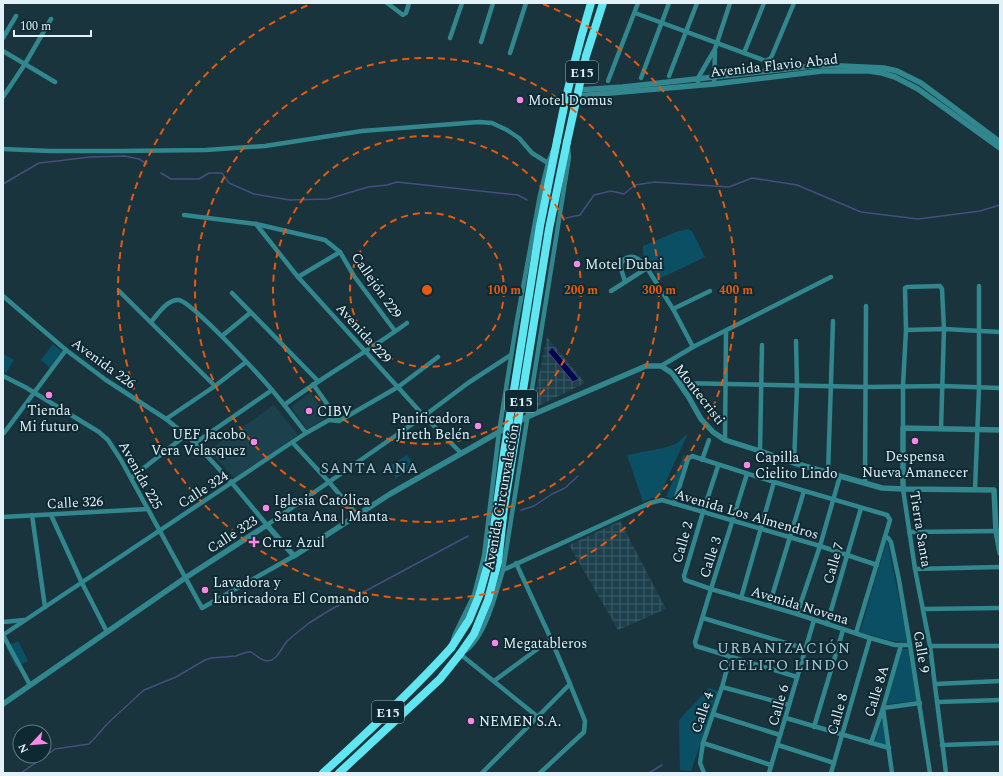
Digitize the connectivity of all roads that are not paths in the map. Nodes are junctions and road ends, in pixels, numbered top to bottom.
1 (387, 3) edge
2 (409, 3) edge
3 (462, 3) edge
4 (494, 3) edge
5 (526, 3) edge
6 (591, 3) edge
7 (603, 3) edge
8 (638, 3) edge
9 (669, 3) edge
10 (697, 3) edge
11 (730, 3) edge
12 (764, 3) edge
13 (794, 3) edge
14 (635, 13) junction
15 (16, 16) dead end
16 (51, 19) dead end
17 (661, 24) junction
18 (686, 32) junction
19 (3, 38) edge
20 (450, 38) dead end
21 (481, 42) dead end
22 (716, 43) junction
23 (715, 49) junction
24 (3, 51) edge
25 (510, 53) dead end
26 (744, 53) junction
27 (25, 64) junction
28 (669, 76) dead end
29 (715, 76) junction
30 (641, 78) dead end
31 (698, 78) junction
32 (608, 81) dead end
33 (55, 82) dead end
34 (714, 84) junction
35 (698, 85) junction
36 (577, 93) junction
37 (3, 97) edge
38 (556, 141) junction
39 (566, 142) junction
40 (1000, 142) edge
41 (1000, 148) edge
42 (5, 150) edge
43 (3, 154) edge
44 (548, 163) junction
45 (184, 215) dead end
46 (256, 224) junction
47 (340, 252) junction
48 (647, 268) junction
49 (298, 277) junction
50 (831, 277) dead end
51 (625, 282) junction
52 (979, 286) dead end
53 (119, 291) dead end
54 (611, 291) dead end
55 (710, 291) dead end
56 (232, 293) dead end
57 (3, 296) edge
58 (866, 306) dead end
59 (673, 308) junction
60 (250, 313) junction
61 (833, 321) dead end
62 (151, 322) junction
63 (407, 323) dead end
64 (944, 329) junction
65 (906, 330) junction
66 (395, 331) junction
67 (726, 331) junction
68 (978, 331) junction
69 (1000, 332) edge
70 (222, 336) junction
71 (796, 341) dead end
72 (762, 345) dead end
73 (694, 347) junction
74 (66, 350) junction
75 (366, 352) junction
76 (511, 355) junction
77 (438, 357) dead end
78 (246, 362) junction
79 (661, 366) junction
80 (3, 376) edge
81 (315, 383) junction
82 (680, 383) junction
83 (726, 385) junction
84 (761, 385) junction
85 (215, 386) junction
86 (797, 386) junction
87 (830, 386) junction
88 (903, 386) junction
89 (942, 386) junction
90 (398, 387) junction
91 (867, 387) junction
92 (979, 388) junction
93 (1000, 388) edge
94 (272, 390) junction
95 (33, 392) junction
96 (284, 405) junction
97 (424, 416) junction
98 (528, 417) junction
99 (166, 419) junction
100 (339, 421) junction
101 (903, 428) junction
102 (942, 428) junction
103 (978, 430) junction
104 (1000, 430) edge
105 (499, 432) junction
106 (4, 433) edge
107 (306, 433) junction
108 (186, 435) junction
109 (709, 440) dead end
110 (725, 440) junction
111 (195, 443) junction
112 (293, 443) junction
113 (760, 451) junction
114 (461, 453) junction
115 (702, 460) junction
116 (794, 463) junction
117 (718, 466) junction
118 (828, 473) junction
119 (747, 474) junction
120 (840, 476) junction
121 (131, 478) junction
122 (329, 482) junction
123 (774, 482) junction
124 (232, 483) junction
125 (865, 483) junction
126 (902, 489) junction
127 (975, 490) junction
128 (997, 490) edge
129 (804, 491) junction
130 (834, 499) junction
131 (674, 504) junction
132 (861, 508) junction
133 (148, 509) junction
134 (702, 512) junction
135 (32, 515) junction
136 (51, 515) junction
137 (357, 515) junction
138 (3, 517) edge
139 (733, 521) junction
140 (267, 525) junction
141 (761, 529) junction
142 (160, 531) junction
143 (998, 531) edge
144 (909, 532) junction
145 (886, 537) junction
146 (789, 538) junction
147 (820, 546) junction
148 (1000, 553) edge
149 (848, 555) junction
150 (294, 556) junction
151 (516, 563) junction
152 (877, 565) junction
153 (1000, 567) edge
154 (915, 569) junction
155 (503, 570) junction
156 (185, 578) junction
157 (685, 580) joint
158 (82, 583) junction
159 (710, 589) junction
160 (741, 598) junction
161 (768, 606) junction
162 (45, 607) junction
163 (1000, 608) edge
164 (923, 610) junction
165 (797, 614) junction
166 (703, 618) junction
167 (26, 620) junction
168 (814, 620) junction
169 (3, 622) edge
170 (827, 624) junction
171 (843, 630) junction
172 (107, 632) junction
173 (856, 633) junction
174 (3, 635) edge
175 (870, 638) junction
176 (551, 640) junction
177 (901, 645) junction
178 (910, 645) junction
179 (930, 646) junction
180 (1000, 646) edge
181 (451, 648) junction
182 (806, 649) junction
183 (460, 654) junction
184 (730, 658) junction
185 (797, 677) junction
186 (494, 681) junction
187 (1000, 682) edge
188 (570, 684) junction
189 (934, 684) junction
190 (30, 685) junction
191 (722, 687) junction
192 (1000, 700) edge
193 (937, 702) junction
194 (3, 704) edge
195 (920, 704) junction
196 (789, 705) junction
197 (883, 708) junction
198 (713, 714) junction
199 (538, 717) junction
200 (786, 718) junction
201 (814, 727) junction
202 (780, 735) junction
203 (843, 735) junction
204 (703, 743) junction
205 (871, 743) junction
206 (1000, 743) edge
207 (778, 745) junction
208 (942, 745) junction
209 (889, 748) junction
210 (834, 763) junction
211 (771, 765) junction
212 (323, 773) edge
213 (339, 773) edge
214 (482, 773) edge
215 (540, 773) edge
216 (704, 773) edge
217 (769, 773) edge
218 (831, 773) edge
219 (892, 773) edge
220 (930, 773) edge
221 (946, 773) edge

1 - 2 street
3 - 20 street
4 - 21 street
5 - 25 street
6 - 38 highway, Avenida Circunvalación / E15
7 - 36 highway, Avenida Circunvalación / E15
8 - 14 street
9 - 17 street
10 - 18 street
11 - 22 street
12 - 26 street
13 - 26 street
14 - 17 street
14 - 32 street
15 - 19 street
16 - 27 street
17 - 18 street
17 - 30 street
18 - 22 street
18 - 28 street
22 - 23 street
22 - 26 street
23 - 29 street
23 - 31 street
24 - 27 street
27 - 33 street
27 - 37 street
29 - 31 street, Avenida Flavio Abad
29 - 34 street
29 - 40 street, Avenida Flavio Abad
31 - 35 street
31 - 36 street, Avenida Flavio Abad
34 - 35 street, Avenida Flavio Abad
34 - 41 street, Avenida Flavio Abad
35 - 36 street, Avenida Flavio Abad
36 - 39 highway, Avenida Circunvalación / E15
38 - 44 street, Avenida Circunvalación / E15
38 - 181 highway, Avenida Circunvalación / E15, bridge
39 - 98 street, Avenida Circunvalación / E15
39 - 183 highway, Avenida Circunvalación / E15, bridge
42 - 43 street
42 - 44 street
44 - 76 street, Avenida Circunvalación / E15
45 - 46 street
46 - 47 street
46 - 49 street, Avenida 229
47 - 49 street
47 - 66 street, Callejón 229
48 - 51 street
48 - 51 street
48 - 59 street
49 - 75 street, Avenida 229
50 - 67 street
51 - 54 street
52 - 68 street
53 - 62 street
55 - 59 street
56 - 60 street
57 - 74 street, Avenida 226
58 - 91 street
59 - 73 street
60 - 70 street
60 - 81 street
61 - 87 street
62 - 70 street
62 - 85 street
63 - 66 street
64 - 65 street
64 - 65 street, Tierra Santa
64 - 68 street
64 - 89 street
65 - 88 street, Tierra Santa
66 - 75 street
67 - 73 street
67 - 83 street
68 - 69 street
68 - 92 street
70 - 78 street
71 - 86 street
72 - 84 street
73 - 79 street
74 - 95 street
74 - 99 street, Avenida 226
75 - 81 street
75 - 90 street, Avenida 229
76 - 97 street, Calle 323
76 - 105 street, Avenida Circunvalación / E15
77 - 90 street, Calle 324
78 - 85 street
78 - 94 street
79 - 82 street, Montecristi
79 - 98 street, Montecristi
80 - 95 street, Avenida 225
81 - 96 street
81 - 100 street
82 - 83 street
82 - 110 street, Montecristi
83 - 84 street
83 - 110 street
84 - 86 street
84 - 113 street
85 - 99 street
86 - 87 street
86 - 116 street
87 - 91 street
87 - 118 street
88 - 89 street
88 - 91 street
88 - 101 street, Tierra Santa
89 - 92 street
89 - 102 street
90 - 97 street, Avenida 229
90 - 100 street, Calle 324
91 - 125 street
92 - 93 street
92 - 103 street
94 - 96 street
94 - 111 street
95 - 106 street
95 - 121 street, Avenida 225
96 - 107 street
97 - 114 street, Avenida 229
97 - 122 street, Calle 323
98 - 105 street, Montecristi
98 - 155 street, Avenida Circunvalación / E15
99 - 108 street, Avenida 226
100 - 107 street, Calle 324
101 - 102 street
101 - 126 street, Tierra Santa
102 - 103 street
103 - 104 street
103 - 127 street
105 - 114 street, Montecristi
105 - 181 street, Avenida Circunvalación / E15
107 - 112 street, Calle 324
108 - 111 street, Avenida 226
108 - 121 street
109 - 115 street
110 - 113 street, Montecristi
111 - 124 street, Avenida 226
112 - 122 street
112 - 124 street, Calle 324
113 - 116 street, Montecristi
114 - 137 street, Montecristi
115 - 117 street
115 - 131 street
116 - 118 street, Montecristi
117 - 119 street
117 - 134 street, Calle 2
118 - 120 street, Montecristi
119 - 123 street
119 - 139 street, Calle 3
120 - 125 street, Montecristi
120 - 130 street
121 - 133 street, Avenida 225
122 - 137 street
122 - 140 street, Calle 323
123 - 129 street
123 - 141 street
124 - 140 street, Avenida 226
124 - 142 street, Calle 324
125 - 126 street, Montecristi
126 - 127 street, Montecristi
126 - 144 street, Tierra Santa
127 - 128 street, Montecristi
128 - 143 street
129 - 130 street
129 - 146 street
130 - 132 street
130 - 147 street
131 - 134 street, Avenida Los Almendros
131 - 151 street, Avenida Los Almendros
132 - 145 street
132 - 149 street, Calle 7
133 - 136 street, Calle 326
133 - 142 street, Avenida 225
134 - 139 street, Avenida Los Almendros
134 - 157 street, Calle 2
135 - 136 street, Calle 326
135 - 138 street, Calle 326
135 - 162 street
136 - 158 street
137 - 150 street, Montecristi
139 - 141 street, Avenida Los Almendros
139 - 159 street, Calle 3
140 - 150 street
140 - 156 street, Calle 323
141 - 146 street, Avenida Los Almendros
141 - 160 street
142 - 156 street, Avenida 225
142 - 158 street, Calle 324
143 - 144 street
143 - 148 street
144 - 154 street, Tierra Santa
145 - 152 street
145 - 178 street, Calle 9
146 - 147 street, Avenida Los Almendros
146 - 161 street
147 - 149 street, Avenida Los Almendros
147 - 165 street
149 - 152 street, Avenida Los Almendros
149 - 170 street, Calle 7
150 - 156 street, Avenida 225
151 - 155 street, Avenida Los Almendros
151 - 176 street
152 - 173 street
153 - 154 street
154 - 164 street, Tierra Santa
155 - 183 street, Avenida Circunvalación / E15
156 - 172 street, Calle 323
157 - 159 street, Avenida Novena
158 - 162 street, Calle 324
158 - 172 street
159 - 160 street, Avenida Novena
159 - 166 street, Calle 3
160 - 161 street, Avenida Novena
161 - 165 street, Avenida Novena
162 - 167 street, Calle 324
163 - 164 street
164 - 179 street, Tierra Santa
165 - 168 street, Avenida Novena
166 - 182 street
166 - 184 street, Calle 3
167 - 169 street
167 - 174 street, Calle 324
168 - 170 street, Avenida Novena
168 - 182 street, Calle 6
170 - 171 street, Avenida Novena
171 - 173 street, Avenida Novena
171 - 201 street
172 - 190 street, Calle 323
173 - 175 street, Avenida Novena
174 - 190 street
175 - 177 street, Avenida Novena
175 - 203 street, Calle 8
176 - 186 street
176 - 188 street
177 - 178 street, Avenida Novena
177 - 197 street, Calle 8A
178 - 195 street, Calle 9
179 - 180 street
179 - 189 street, Tierra Santa
181 - 212 highway, Avenida Circunvalación / E15
182 - 185 street, Calle 6
183 - 186 street
183 - 213 highway, Avenida Circunvalación / E15
184 - 185 street
184 - 191 street, Calle 4
185 - 196 street, Calle 6
186 - 199 street
187 - 189 street
188 - 199 street
188 - 215 street
189 - 193 street, Tierra Santa
190 - 194 street, Calle 323
191 - 196 street
191 - 198 street, Calle 4
192 - 193 street
193 - 208 street, Tierra Santa
195 - 197 street
195 - 220 street, Calle 9
196 - 200 street, Calle 6
197 - 205 street, Calle 8A
197 - 209 street
198 - 202 street
198 - 204 street, Calle 4
199 - 214 street
200 - 201 street
200 - 202 street, Calle 6
201 - 203 street
202 - 207 street, Calle 6
203 - 205 street
203 - 210 street, Calle 8
204 - 211 street
204 - 216 street, Calle 4
205 - 209 street
206 - 208 street
207 - 210 street
207 - 211 street, Calle 6
208 - 221 street, Tierra Santa
209 - 219 street
210 - 218 street, Calle 8
211 - 217 street, Calle 6

